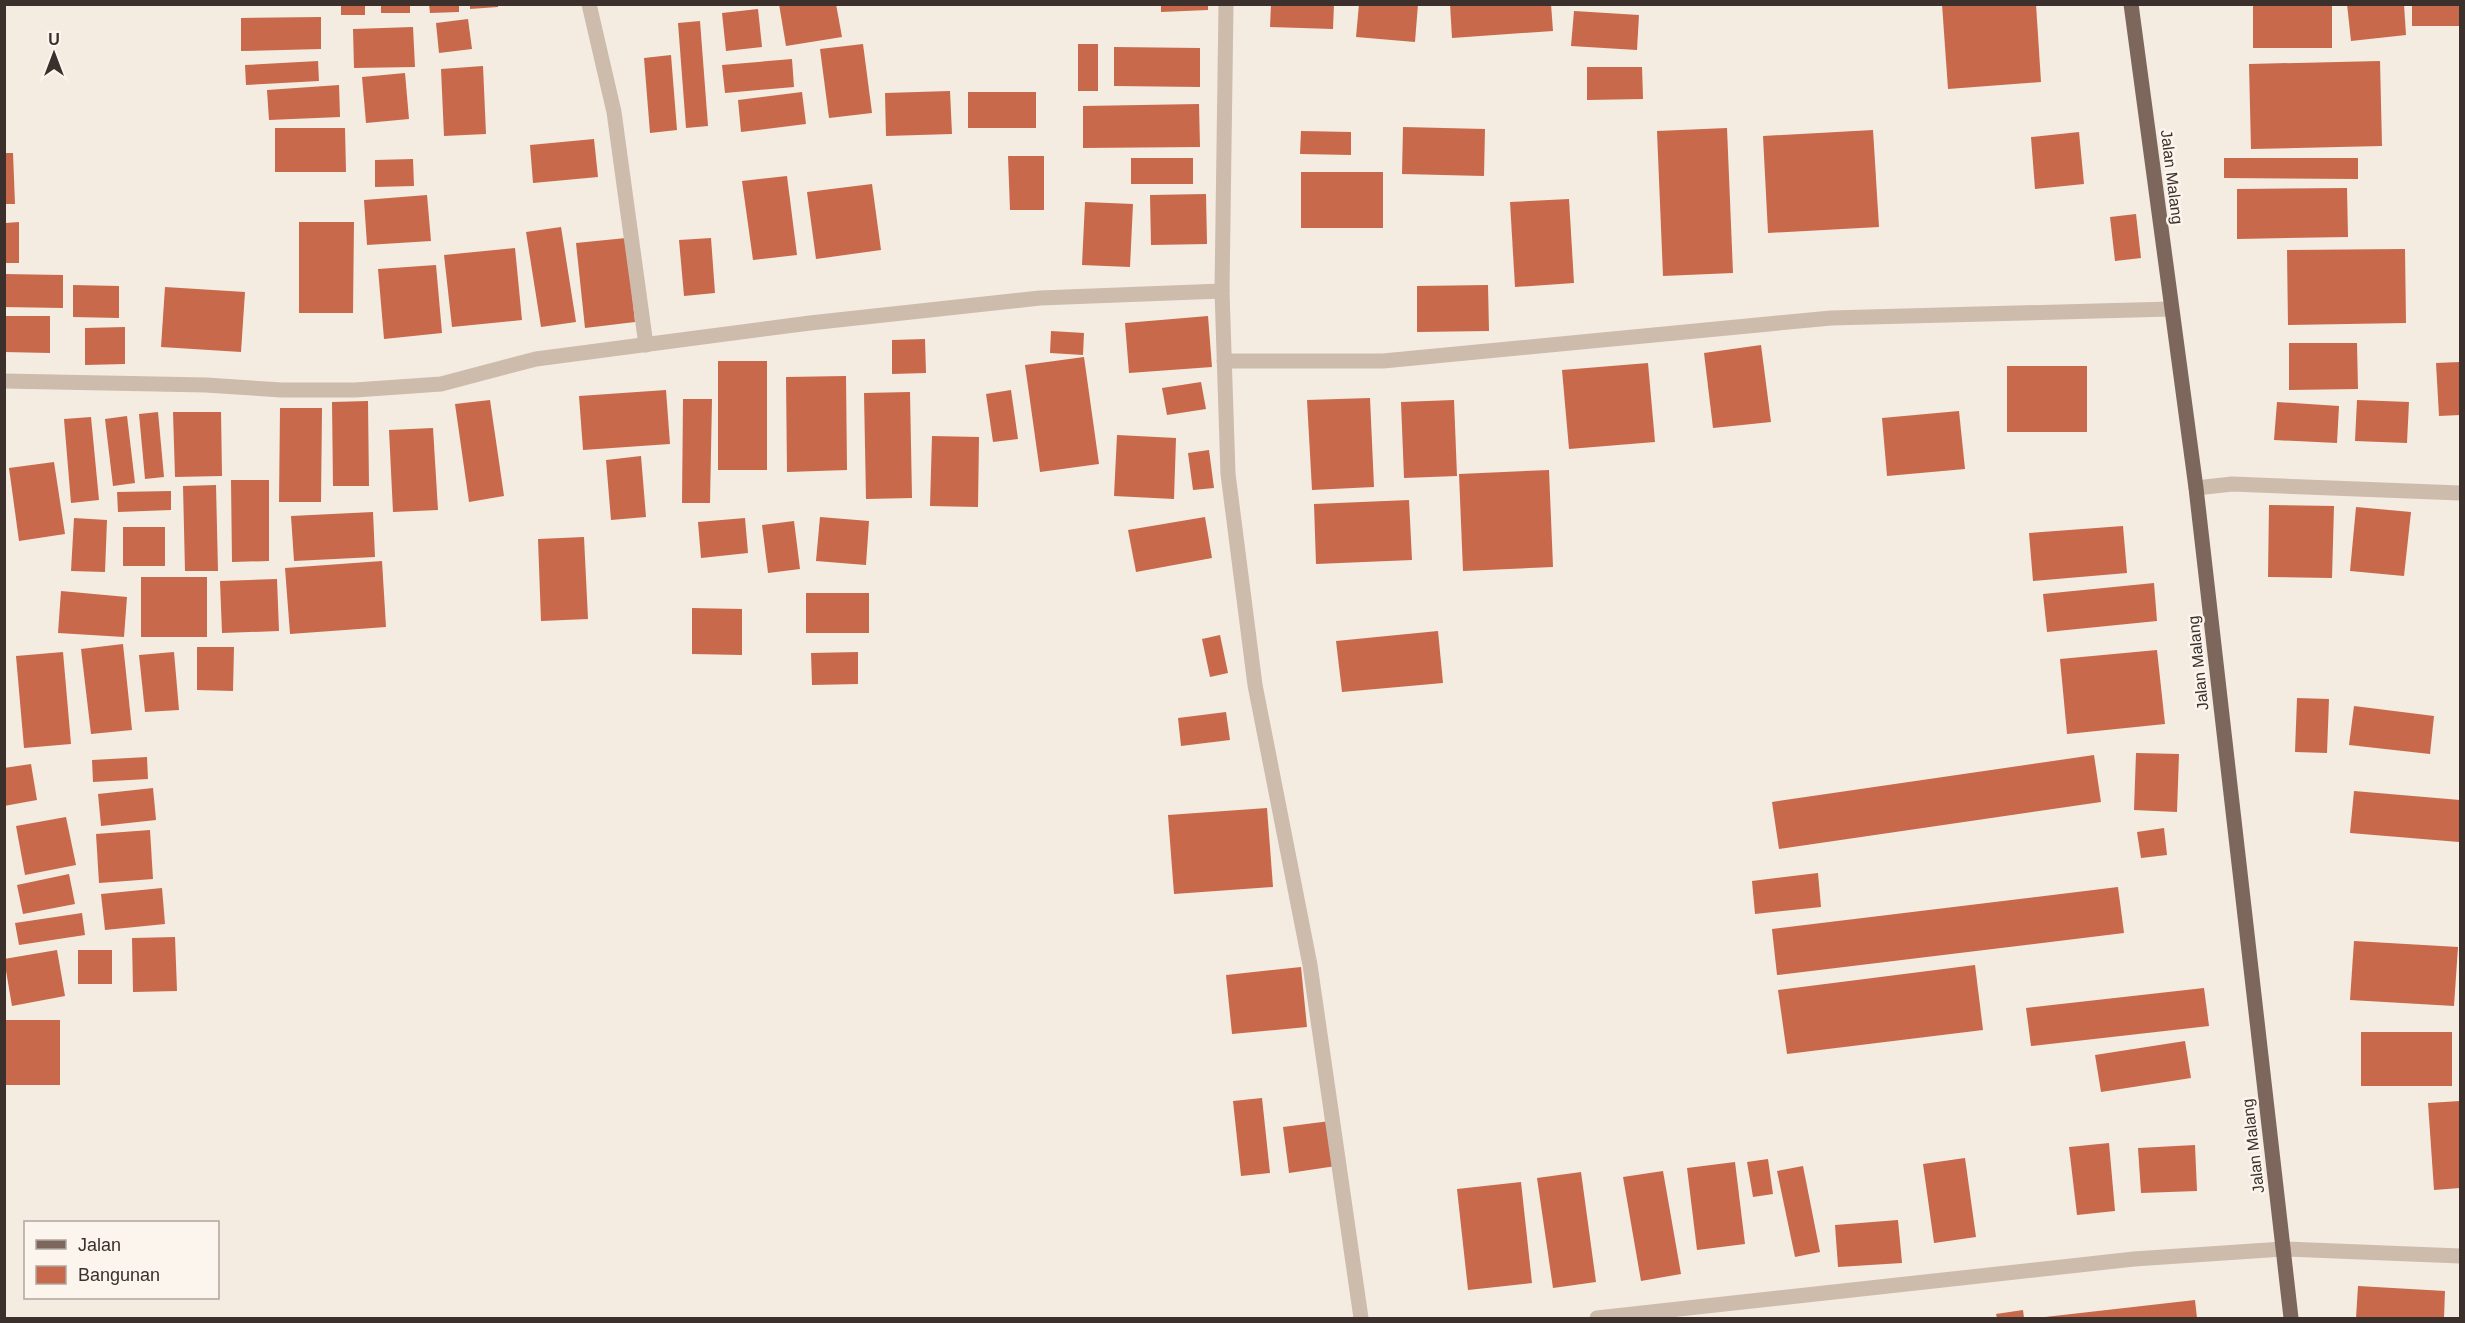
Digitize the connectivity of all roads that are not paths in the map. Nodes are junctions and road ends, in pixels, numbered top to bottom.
1 (589, 4) edge
2 (1226, 4) edge
3 (2131, 4) edge
4 (1222, 291) junction
5 (2170, 309) junction
6 (646, 345) junction
7 (1224, 362) junction
8 (4, 381) edge
9 (2196, 488) junction
10 (2460, 493) edge
11 (2283, 1250) junction
12 (2460, 1256) edge
13 (1361, 1318) edge
14 (1597, 1318) edge
15 (2291, 1318) edge

1 - 6 street
2 - 4 street
3 - 5 main road, Jalan Malang
4 - 6 street
4 - 7 street
5 - 7 street
5 - 9 main road, Jalan Malang
6 - 8 street
7 - 13 street
9 - 10 street
9 - 11 main road, Jalan Malang
11 - 12 street
11 - 14 street
11 - 15 main road, Jalan Malang

